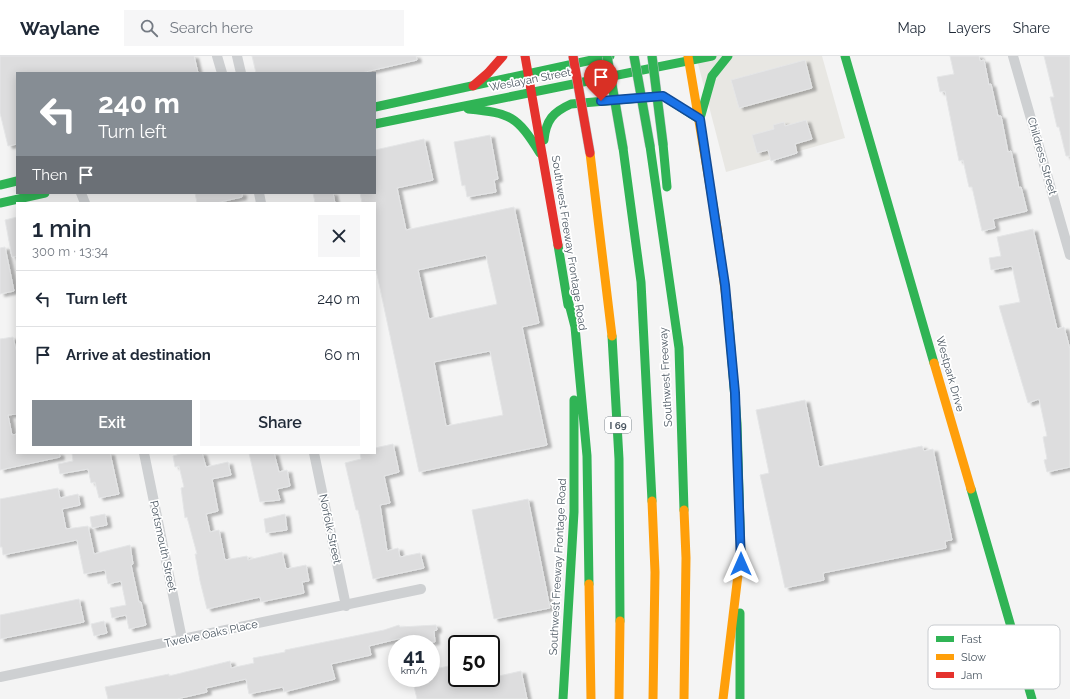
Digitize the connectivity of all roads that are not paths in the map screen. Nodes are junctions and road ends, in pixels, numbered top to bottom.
1 (217, 56) edge
2 (237, 56) edge
3 (502, 56) edge
4 (524, 56) edge
5 (573, 56) edge
6 (608, 56) edge
7 (634, 56) edge
8 (652, 56) edge
9 (712, 56) edge
10 (728, 56) edge
11 (845, 56) edge
12 (1013, 56) edge
13 (688, 58) edge
14 (222, 72) edge
15 (241, 72) edge
16 (528, 74) junction
17 (473, 86) junction
18 (532, 92) junction
19 (376, 107) edge
20 (454, 107) junction
21 (700, 119) junction
22 (376, 124) edge
23 (543, 157) junction
24 (16, 181) edge
25 (0, 185) edge
26 (40, 194) edge
27 (0, 203) edge
28 (1070, 256) edge
29 (567, 296) junction
30 (679, 348) junction
31 (144, 454) edge
32 (314, 454) edge
33 (741, 550) junction
34 (421, 589) dead end
35 (346, 606) junction
36 (1010, 625) edge
37 (182, 640) junction
38 (0, 677) edge
39 (1029, 689) edge
40 (563, 699) edge
41 (591, 699) edge
42 (619, 699) edge
43 (653, 699) edge
44 (684, 699) edge
45 (723, 699) edge
46 (740, 699) edge
47 (1032, 699) edge

1 - 14 street
2 - 15 street
3 - 17 main road
4 - 16 main road, Southwest Freeway Frontage Road
5 - 42 main road, I 69, bridge
6 - 16 main road, Weslayan Street
6 - 43 main road, bridge
7 - 30 main road, Southwest Freeway, bridge
8 - 30 main road, bridge
9 - 13 main road, Weslayan Street
10 - 21 main road
11 - 36 main road, Westpark Drive
12 - 28 street, Childress Street
13 - 18 main road, Weslayan Street
13 - 21 main road
16 - 17 main road, Weslayan Street
16 - 18 main road, Southwest Freeway Frontage Road
17 - 19 main road, Weslayan Street
18 - 20 main road, Weslayan Street
18 - 23 main road, Southwest Freeway Frontage Road
20 - 22 main road, Weslayan Street
20 - 23 main road
21 - 23 main road
21 - 33 main road
23 - 29 main road, Southwest Freeway Frontage Road
24 - 25 main road
26 - 27 main road
29 - 40 main road, Southwest Freeway Frontage Road
29 - 41 main road
30 - 44 main road, Southwest Freeway
31 - 37 street, Portsmouth Street
32 - 35 street, Norfolk Street
33 - 45 main road
33 - 46 main road
34 - 35 street, Twelve Oaks Place
35 - 37 street, Twelve Oaks Place
37 - 38 street, Twelve Oaks Place
39 - 47 main road, Westpark Drive

